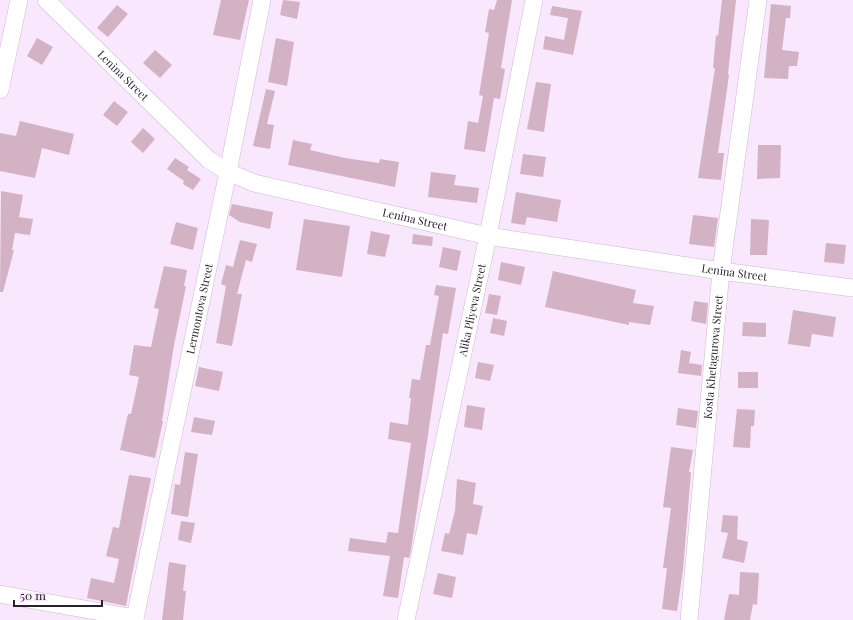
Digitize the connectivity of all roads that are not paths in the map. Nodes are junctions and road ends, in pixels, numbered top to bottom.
1 (19, 0) edge
2 (46, 0) edge
3 (262, 0) edge
4 (534, 0) edge
5 (758, 0) edge
6 (0, 90) edge
7 (228, 172) junction
8 (488, 236) junction
9 (721, 271) junction
10 (853, 288) edge
11 (0, 594) edge
12 (135, 619) edge
13 (406, 620) edge
14 (689, 620) edge

1 - 6 street
2 - 7 street, Lenina Street
3 - 7 street, Lermontova Street
4 - 8 street, Alika Pliyeva Street
5 - 9 street, Kosta Khetagurova Street
7 - 8 street, Lenina Street
7 - 12 street, Lermontova Street
8 - 9 street, Lenina Street
8 - 13 street, Alika Pliyeva Street
9 - 10 street, Lenina Street
9 - 14 street, Kosta Khetagurova Street
11 - 12 street

